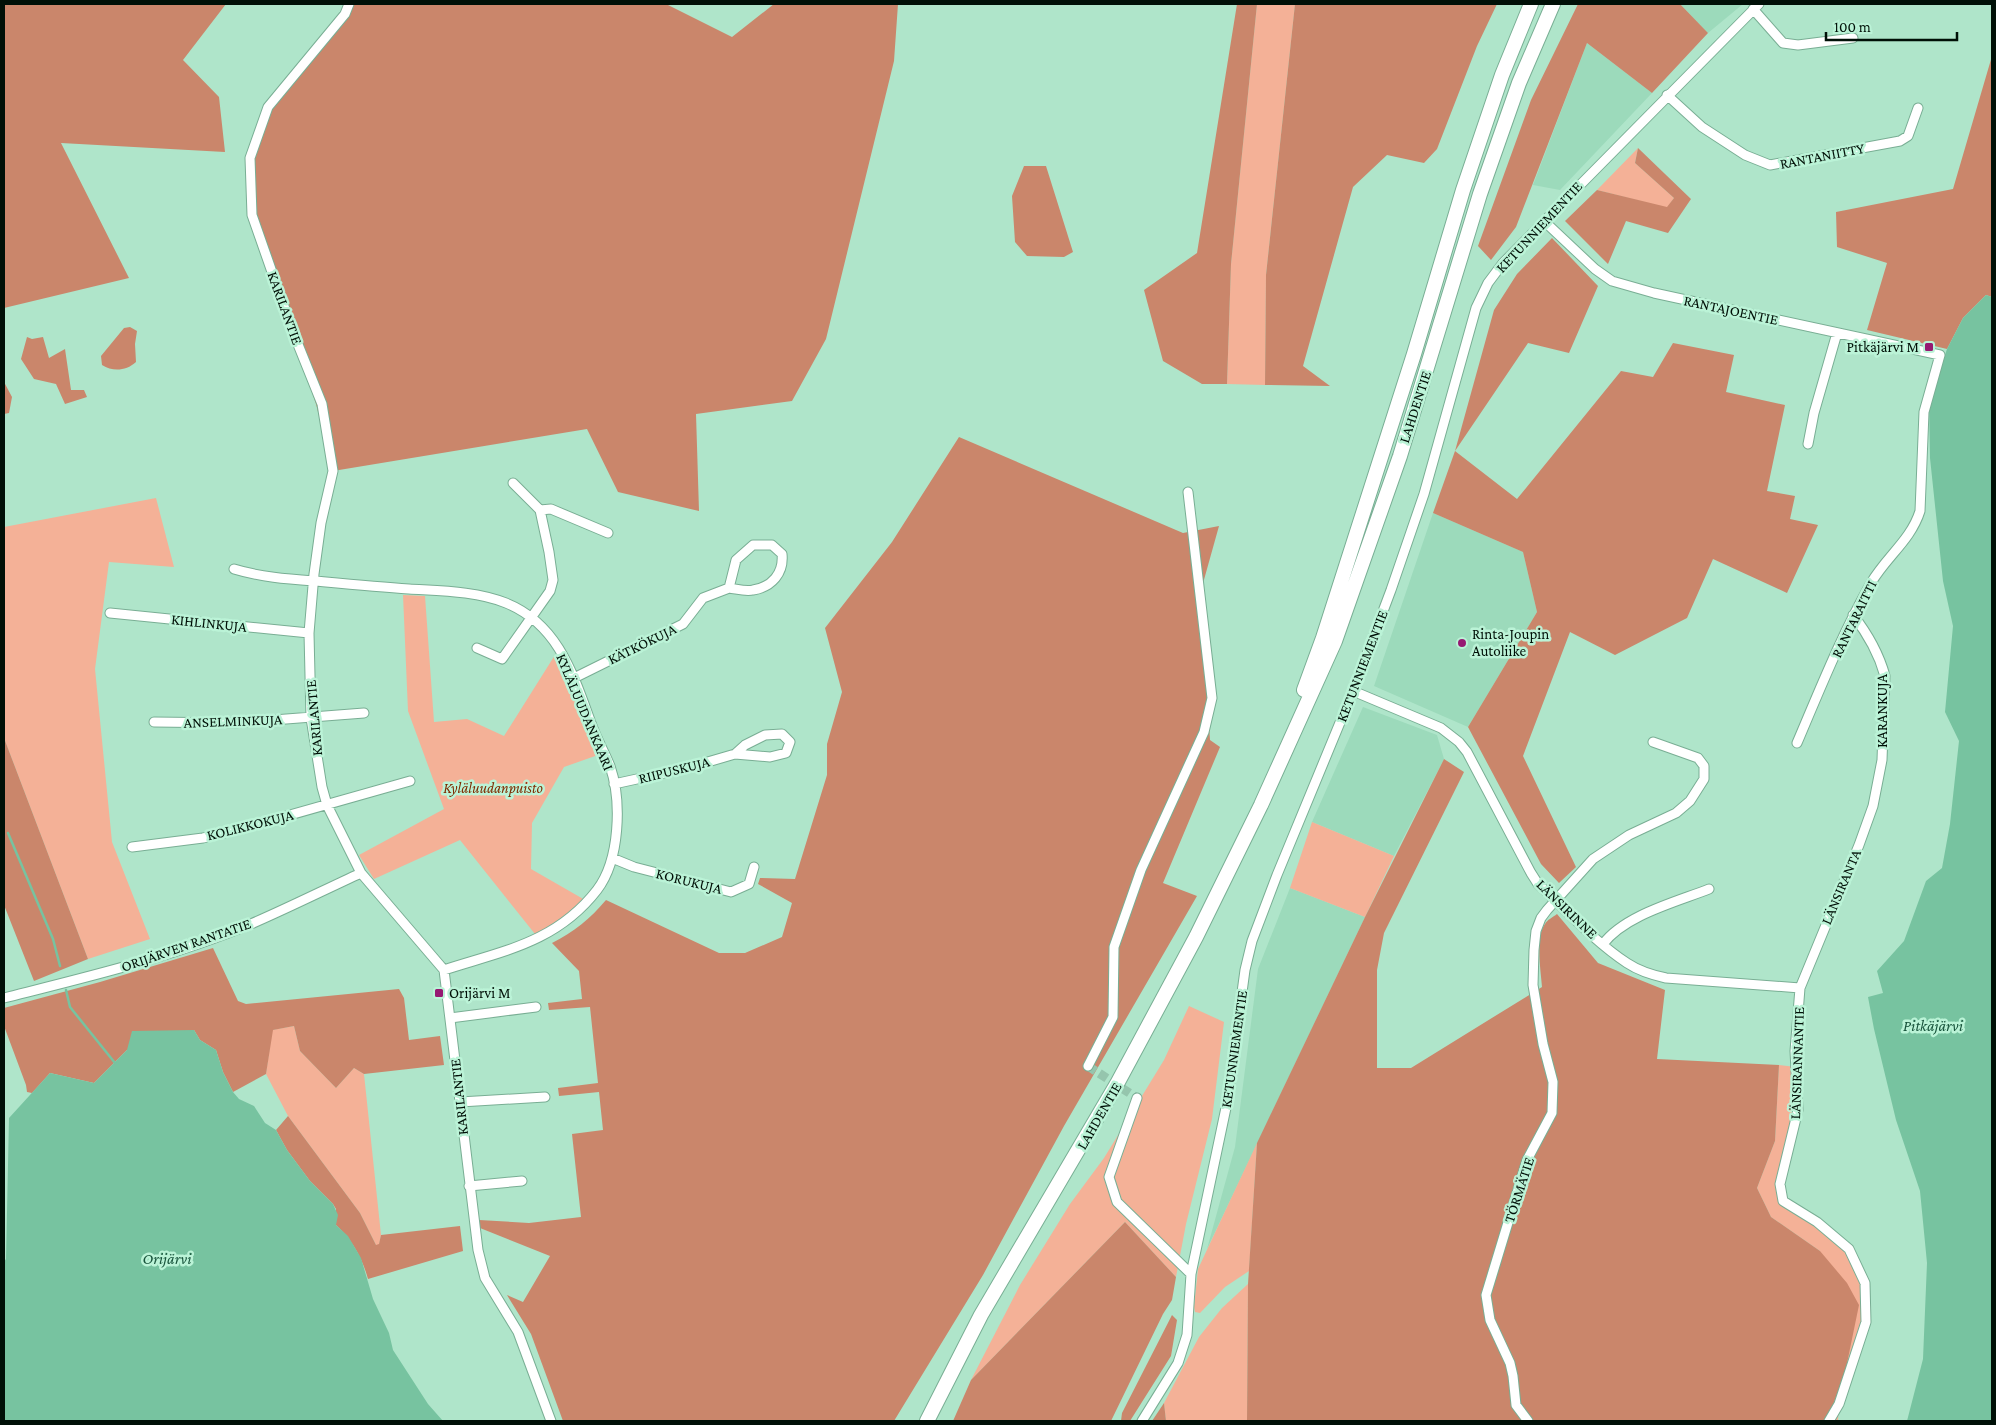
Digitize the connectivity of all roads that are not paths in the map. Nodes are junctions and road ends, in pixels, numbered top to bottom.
1 (349, 4) edge
2 (1531, 4) edge
3 (1553, 6) edge
4 (1756, 6) edge
5 (1853, 38) dead end
6 (1667, 95) junction
7 (1918, 108) dead end
8 (1544, 221) junction
9 (1837, 333) junction
10 (1940, 355) joint
11 (1808, 444) dead end
12 (513, 483) dead end
13 (1188, 492) dead end
14 (540, 510) junction
15 (608, 534) dead end
16 (234, 570) dead end
17 (313, 581) junction
18 (730, 588) junction
19 (110, 613) dead end
20 (1852, 615) junction
21 (533, 617) junction
22 (309, 634) junction
23 (477, 648) dead end
24 (574, 678) junction
25 (1354, 691) junction
26 (364, 713) dead end
27 (311, 718) junction
28 (154, 722) dead end
29 (1653, 742) dead end
30 (1797, 743) dead end
31 (735, 754) junction
32 (410, 781) dead end
33 (614, 784) junction
34 (1878, 786) joint
35 (327, 805) junction
36 (1261, 805) junction
37 (132, 847) dead end
38 (612, 858) junction
39 (754, 867) dead end
40 (361, 872) junction
41 (1709, 889) dead end
42 (1556, 900) junction
43 (1603, 944) junction
44 (444, 970) junction
45 (1800, 988) junction
46 (4, 998) edge
47 (536, 1007) dead end
48 (450, 1018) junction
49 (1088, 1066) dead end
50 (545, 1097) dead end
51 (1136, 1098) dead end
52 (460, 1102) junction
53 (522, 1181) dead end
54 (469, 1186) junction
55 (1192, 1274) junction
56 (551, 1421) edge
57 (927, 1421) edge
58 (1142, 1421) edge
59 (1528, 1421) edge
60 (1829, 1421) edge

1 - 17 street, KARILANTIE
2 - 36 highway, LAHDENTIE
3 - 36 highway, LAHDENTIE
4 - 5 street
4 - 6 street, KETUNNIEMENTIE
6 - 7 street, RANTANIITTY
6 - 8 street, KETUNNIEMENTIE
8 - 9 street, RANTAJOENTIE
8 - 25 street, KETUNNIEMENTIE
9 - 10 street, RANTAJOENTIE
9 - 11 street
10 - 20 street, RANTARAITTI
12 - 14 street
13 - 49 street
14 - 15 street
14 - 21 street
16 - 17 street, KYLÄLUUDANKAARI
17 - 21 street, KYLÄLUUDANKAARI
17 - 22 street, KARILANTIE
18 - 18 street, KÄTKÖKUJA
18 - 24 street, KÄTKÖKUJA
19 - 22 street, KIHLINKUJA
20 - 30 street, RANTARAITTI
20 - 34 street, KARANKUJA
21 - 23 street
21 - 24 street, KYLÄLUUDANKAARI
22 - 27 street, KARILANTIE
24 - 33 street, KYLÄLUUDANKAARI
25 - 42 street, LÄNSIRINNE
25 - 55 street, KETUNNIEMENTIE
26 - 27 street, ANSELMINKUJA
27 - 28 street, ANSELMINKUJA
27 - 35 street, KARILANTIE
29 - 42 street, TÖRMÄTIE
31 - 31 street, RIIPUSKUJA
31 - 33 street, RIIPUSKUJA
32 - 35 street, KOLIKKOKUJA
33 - 38 street, KYLÄLUUDANKAARI
34 - 45 street, LÄNSIRANTA
35 - 37 street, KOLIKKOKUJA
35 - 40 street, KARILANTIE
36 - 57 highway, LAHDENTIE
38 - 39 street, KORUKUJA
38 - 44 street, KYLÄLUUDANKAARI
40 - 44 street, KARILANTIE
40 - 46 street, ORIJÄRVEN RANTATIE
41 - 43 street
42 - 43 street, LÄNSIRINNE
42 - 59 street, TÖRMÄTIE
43 - 45 street, LÄNSIRINNE
44 - 48 street, KARILANTIE
45 - 60 street, LÄNSIRANNANTIE
47 - 48 street
48 - 52 street, KARILANTIE
50 - 52 street
51 - 55 street
52 - 54 street, KARILANTIE
53 - 54 street
54 - 56 street, KARILANTIE
55 - 58 street, KETUNNIEMENTIE

